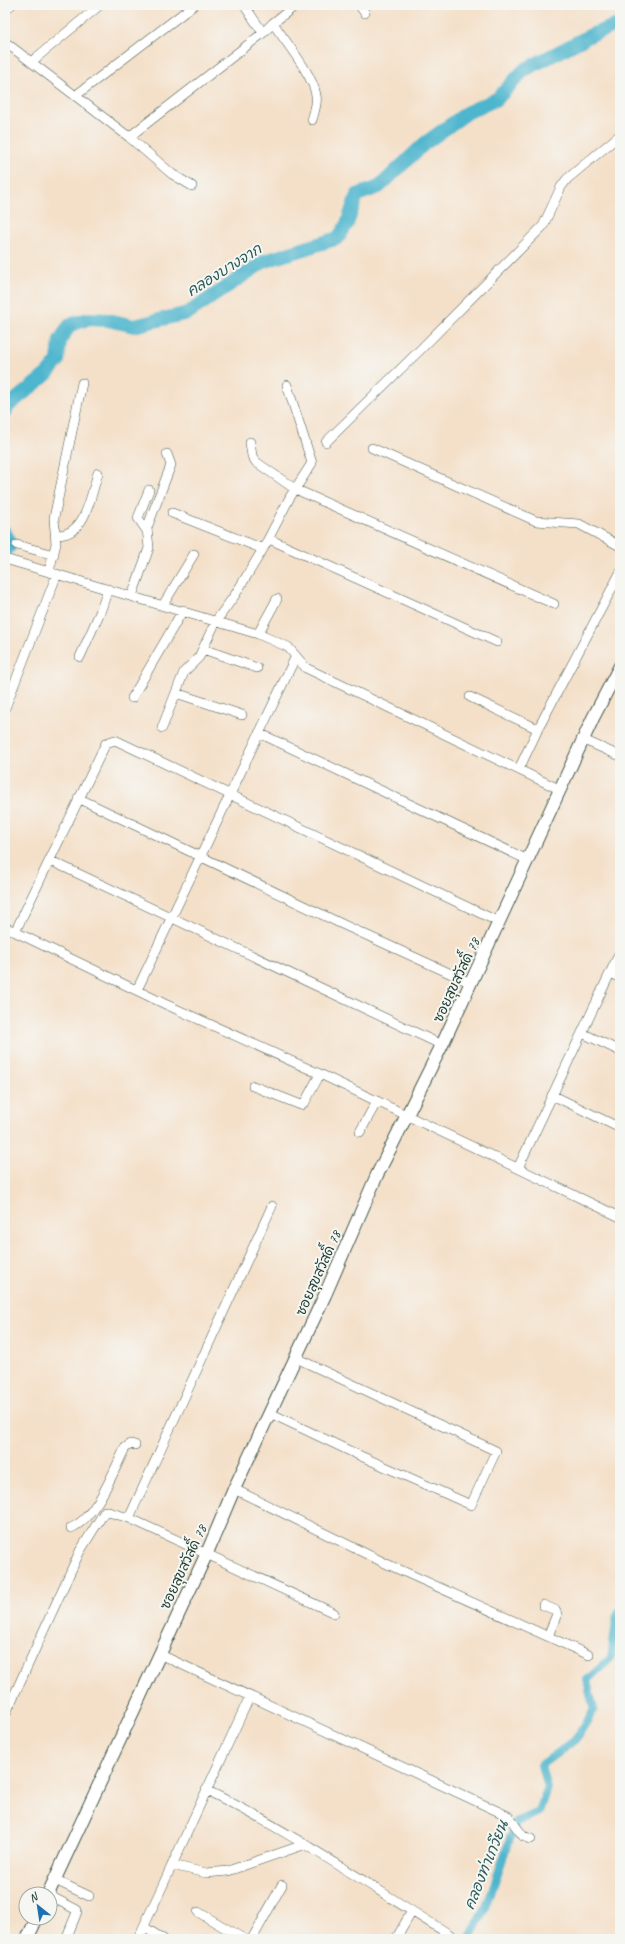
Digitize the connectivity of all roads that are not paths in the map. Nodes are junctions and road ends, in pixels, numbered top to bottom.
1 (11, 5) edge
2 (100, 5) edge
3 (194, 5) edge
4 (244, 5) edge
5 (296, 5) edge
6 (359, 5) edge
7 (5, 10) edge
8 (365, 13) dead end
9 (273, 22) junction
10 (263, 33) junction
11 (5, 42) edge
12 (30, 62) junction
13 (75, 96) junction
14 (312, 120) dead end
15 (620, 135) edge
16 (128, 136) junction
17 (192, 186) dead end
18 (82, 383) dead end
19 (287, 385) dead end
20 (250, 442) dead end
21 (326, 442) dead end
22 (372, 448) dead end
23 (168, 454) dead end
24 (98, 473) dead end
25 (295, 489) junction
26 (149, 490) dead end
27 (172, 513) dead end
28 (147, 531) junction
29 (56, 534) junction
30 (269, 539) junction
31 (17, 545) dead end
32 (620, 546) edge
33 (263, 549) junction
34 (194, 554) dead end
35 (54, 555) junction
36 (6, 559) edge
37 (53, 572) junction
38 (620, 573) edge
39 (108, 588) junction
40 (132, 596) junction
41 (278, 600) dead end
42 (554, 604) dead end
43 (163, 605) junction
44 (183, 610) junction
45 (216, 621) junction
46 (258, 634) junction
47 (497, 642) dead end
48 (203, 649) junction
49 (80, 656) dead end
50 (296, 656) junction
51 (620, 666) edge
52 (257, 668) dead end
53 (176, 693) junction
54 (470, 697) dead end
55 (132, 698) dead end
56 (5, 708) edge
57 (242, 715) dead end
58 (162, 728) dead end
59 (538, 729) junction
60 (259, 733) junction
61 (584, 740) junction
62 (620, 756) edge
63 (519, 769) junction
64 (561, 790) junction
65 (231, 795) junction
66 (78, 798) junction
67 (202, 856) junction
68 (49, 860) junction
69 (528, 860) junction
70 (172, 917) junction
71 (499, 922) junction
72 (5, 927) edge
73 (15, 932) junction
74 (620, 952) edge
75 (610, 973) junction
76 (620, 977) edge
77 (471, 983) junction
78 (137, 990) junction
79 (582, 1033) junction
80 (442, 1045) junction
81 (620, 1051) edge
82 (320, 1074) junction
83 (253, 1086) dead end
84 (552, 1095) junction
85 (377, 1101) junction
86 (406, 1115) junction
87 (620, 1128) edge
88 (360, 1132) dead end
89 (518, 1168) junction
90 (272, 1206) dead end
91 (620, 1217) edge
92 (296, 1358) junction
93 (270, 1413) junction
94 (135, 1444) dead end
95 (234, 1489) junction
96 (96, 1503) junction
97 (105, 1511) junction
98 (129, 1518) junction
99 (71, 1528) dead end
100 (207, 1553) junction
101 (542, 1605) dead end
102 (334, 1613) dead end
103 (548, 1636) junction
104 (159, 1654) junction
105 (589, 1654) dead end
106 (250, 1696) junction
107 (5, 1715) edge
108 (206, 1790) junction
109 (527, 1838) dead end
110 (306, 1844) junction
111 (172, 1865) junction
112 (54, 1880) junction
113 (282, 1885) dead end
114 (52, 1886) edge
115 (89, 1896) dead end
116 (58, 1900) edge
117 (412, 1911) junction
118 (198, 1912) dead end
119 (33, 1926) edge
120 (144, 1927) junction
121 (452, 1936) dead end
122 (27, 1939) edge
123 (66, 1939) edge
124 (138, 1939) edge
125 (163, 1939) edge
126 (244, 1939) edge
127 (252, 1939) edge
128 (396, 1939) edge

1 - 7 street
2 - 12 street
3 - 13 street
4 - 10 street
5 - 9 street
6 - 8 street
9 - 10 street
9 - 14 street
10 - 16 street
11 - 12 street
12 - 13 street
13 - 16 street
15 - 21 street
16 - 17 street
18 - 29 street
19 - 25 street
20 - 25 street
22 - 32 street
23 - 28 street
24 - 29 street
25 - 30 street
25 - 42 street
26 - 28 street
27 - 33 street
28 - 40 street
29 - 35 street
30 - 33 street
30 - 47 street
31 - 35 street
33 - 45 street
34 - 43 street
35 - 37 street
36 - 37 street
37 - 39 street
37 - 56 street
38 - 59 street
39 - 40 street
39 - 49 street
40 - 43 street
41 - 46 street
43 - 44 street
44 - 45 street
44 - 55 street
45 - 46 street
45 - 48 street
46 - 50 street
48 - 52 street
48 - 53 street
50 - 60 street
50 - 63 street
51 - 61 street, ซอยสุขสวัสดิ์ 78
53 - 57 street
53 - 58 street
54 - 59 street
59 - 63 street
60 - 65 street
60 - 69 street
61 - 62 street
61 - 64 street, ซอยสุขสวัสดิ์ 78
63 - 64 street
64 - 69 street, ซอยสุขสวัสดิ์ 78
65 - 66 street
65 - 67 street
65 - 71 street
66 - 67 street
66 - 68 street
67 - 70 street
67 - 77 street
68 - 70 street
68 - 73 street
69 - 71 street, ซอยสุขสวัสดิ์ 78
70 - 78 street
70 - 80 street
71 - 77 street, ซอยสุขสวัสดิ์ 78
72 - 73 street
73 - 78 street
74 - 75 street
75 - 76 street
75 - 79 street
77 - 80 street, ซอยสุขสวัสดิ์ 78
78 - 82 street
79 - 81 street
79 - 84 street
80 - 86 street, ซอยสุขสวัสดิ์ 78
82 - 83 street
82 - 85 street
84 - 87 street
84 - 89 street
85 - 86 street
85 - 88 street
86 - 89 street
86 - 92 street, ซอยสุขสวัสดิ์ 78
89 - 91 street
90 - 98 street
92 - 93 street, ซอยสุขสวัสดิ์ 78
92 - 93 street
93 - 95 street, ซอยสุขสวัสดิ์ 78
94 - 96 street
95 - 100 street, ซอยสุขสวัสดิ์ 78
95 - 103 street
96 - 97 street
96 - 99 street
97 - 98 street
97 - 107 street
98 - 100 street
100 - 102 street
100 - 104 street, ซอยสุขสวัสดิ์ 78
101 - 103 street
103 - 105 street
104 - 106 street
104 - 112 street, ซอยสุขสวัสดิ์ 78
106 - 108 street
106 - 109 street
108 - 110 street
108 - 111 street
110 - 111 street
110 - 117 street
111 - 120 street
112 - 114 street, ซอยสุขสวัสดิ์ 78
112 - 115 street
113 - 127 street
116 - 123 street
117 - 121 street
117 - 128 street
118 - 126 street
119 - 122 street
120 - 124 street
120 - 125 street

